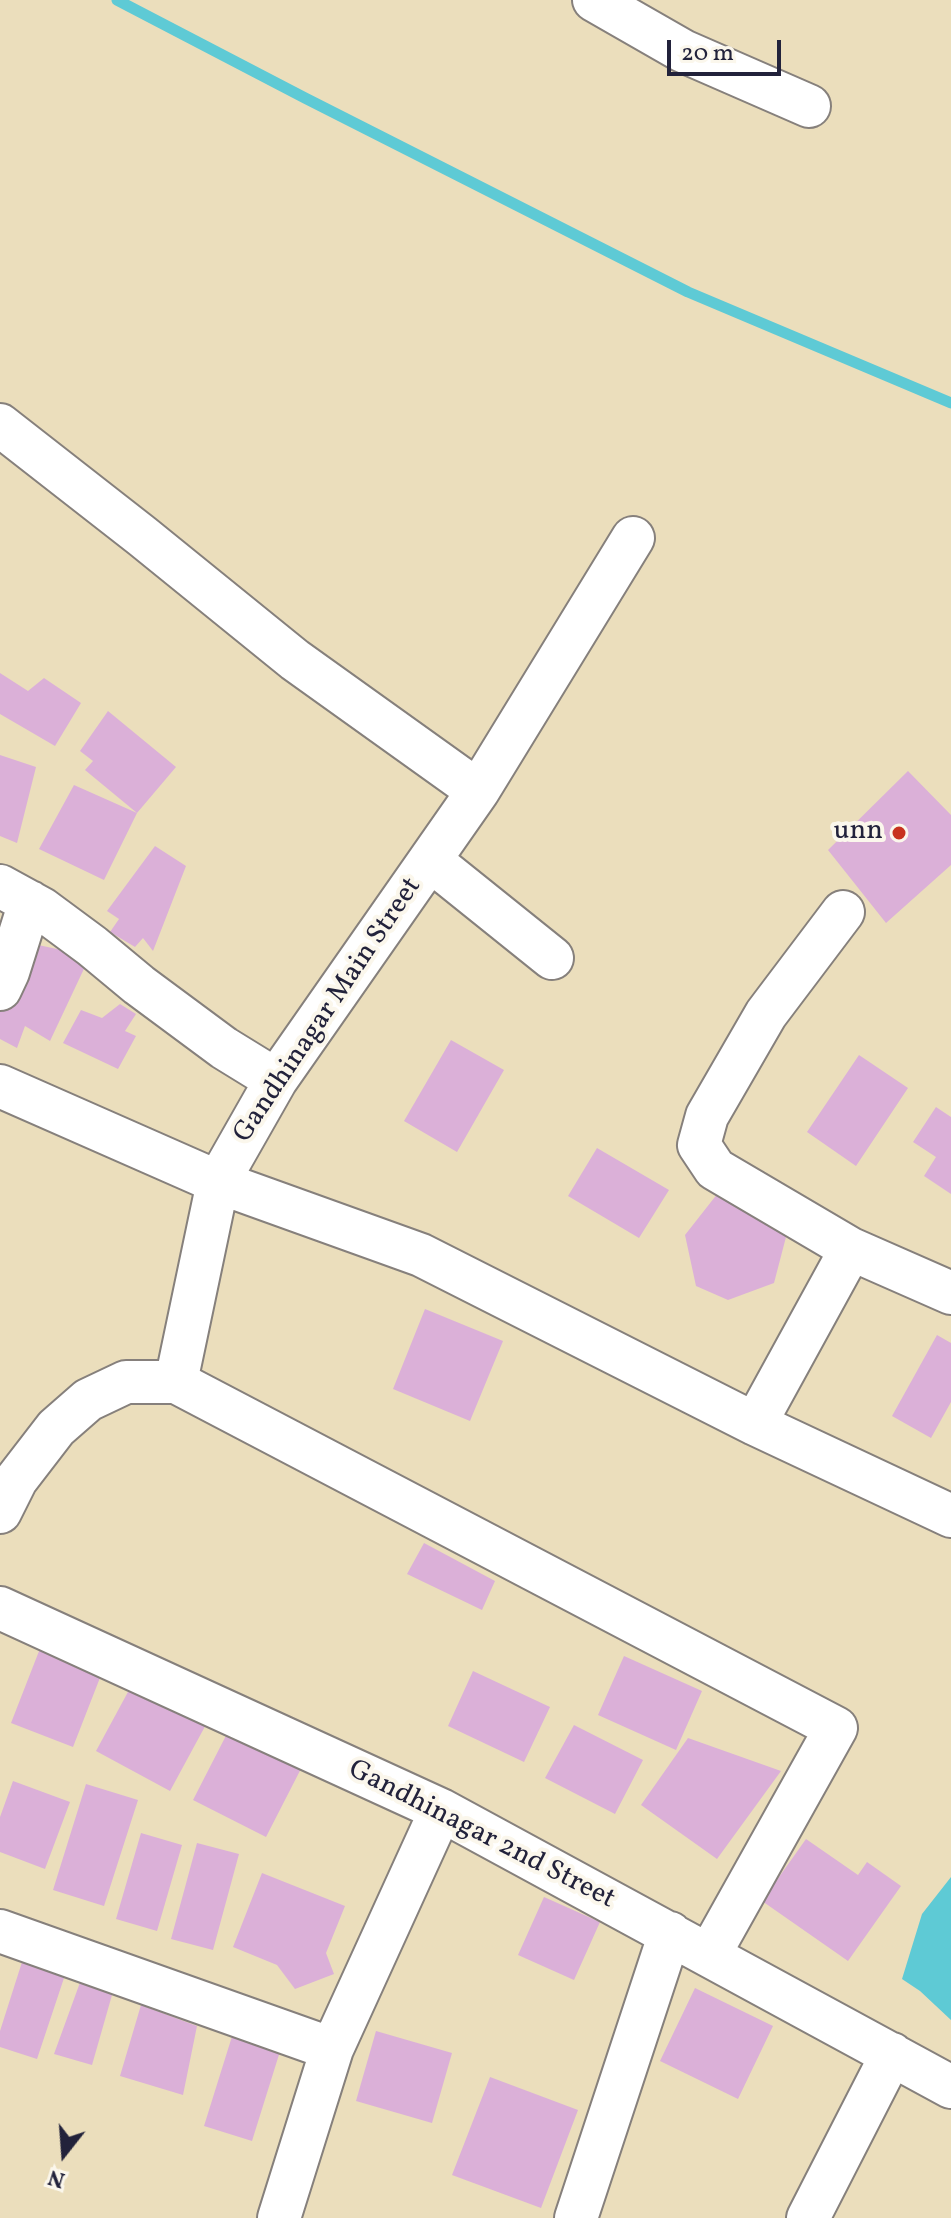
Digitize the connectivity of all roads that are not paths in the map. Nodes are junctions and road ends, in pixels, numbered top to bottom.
1 (594, 0) edge
2 (809, 106) dead end
3 (0, 425) edge
4 (633, 538) dead end
5 (478, 791) junction
6 (430, 860) junction
7 (15, 894) edge
8 (843, 912) dead end
9 (552, 958) dead end
10 (0, 989) edge
11 (276, 1080) junction
12 (0, 1086) edge
13 (218, 1182) junction
14 (851, 1249) junction
15 (951, 1293) edge
16 (176, 1382) junction
17 (755, 1424) junction
18 (5, 1489) edge
19 (951, 1516) edge
20 (0, 1608) edge
21 (441, 1810) junction
22 (0, 1931) edge
23 (670, 1933) junction
24 (709, 1955) junction
25 (332, 2049) junction
26 (892, 2054) junction
27 (951, 2087) edge
28 (279, 2218) edge
29 (576, 2218) edge
30 (808, 2218) edge

1 - 2 street
3 - 5 street
4 - 5 street, Gandhinagar Main Street
5 - 6 street, Gandhinagar Main Street
6 - 9 street
6 - 11 street, Gandhinagar Main Street
7 - 10 street
7 - 11 street
8 - 14 street
11 - 13 street, Gandhinagar Main Street
12 - 13 street
13 - 16 street, Gandhinagar Main Street
13 - 17 street
14 - 15 street
14 - 17 street
16 - 18 street
16 - 24 street
17 - 19 street
20 - 21 street, Gandhinagar 2nd Street
21 - 23 street, Gandhinagar 2nd Street
21 - 25 street
22 - 25 street
23 - 24 street, Gandhinagar 2nd Street
23 - 29 street
24 - 26 street, Gandhinagar 2nd Street
25 - 28 street
26 - 27 street, Gandhinagar 2nd Street
26 - 30 street

